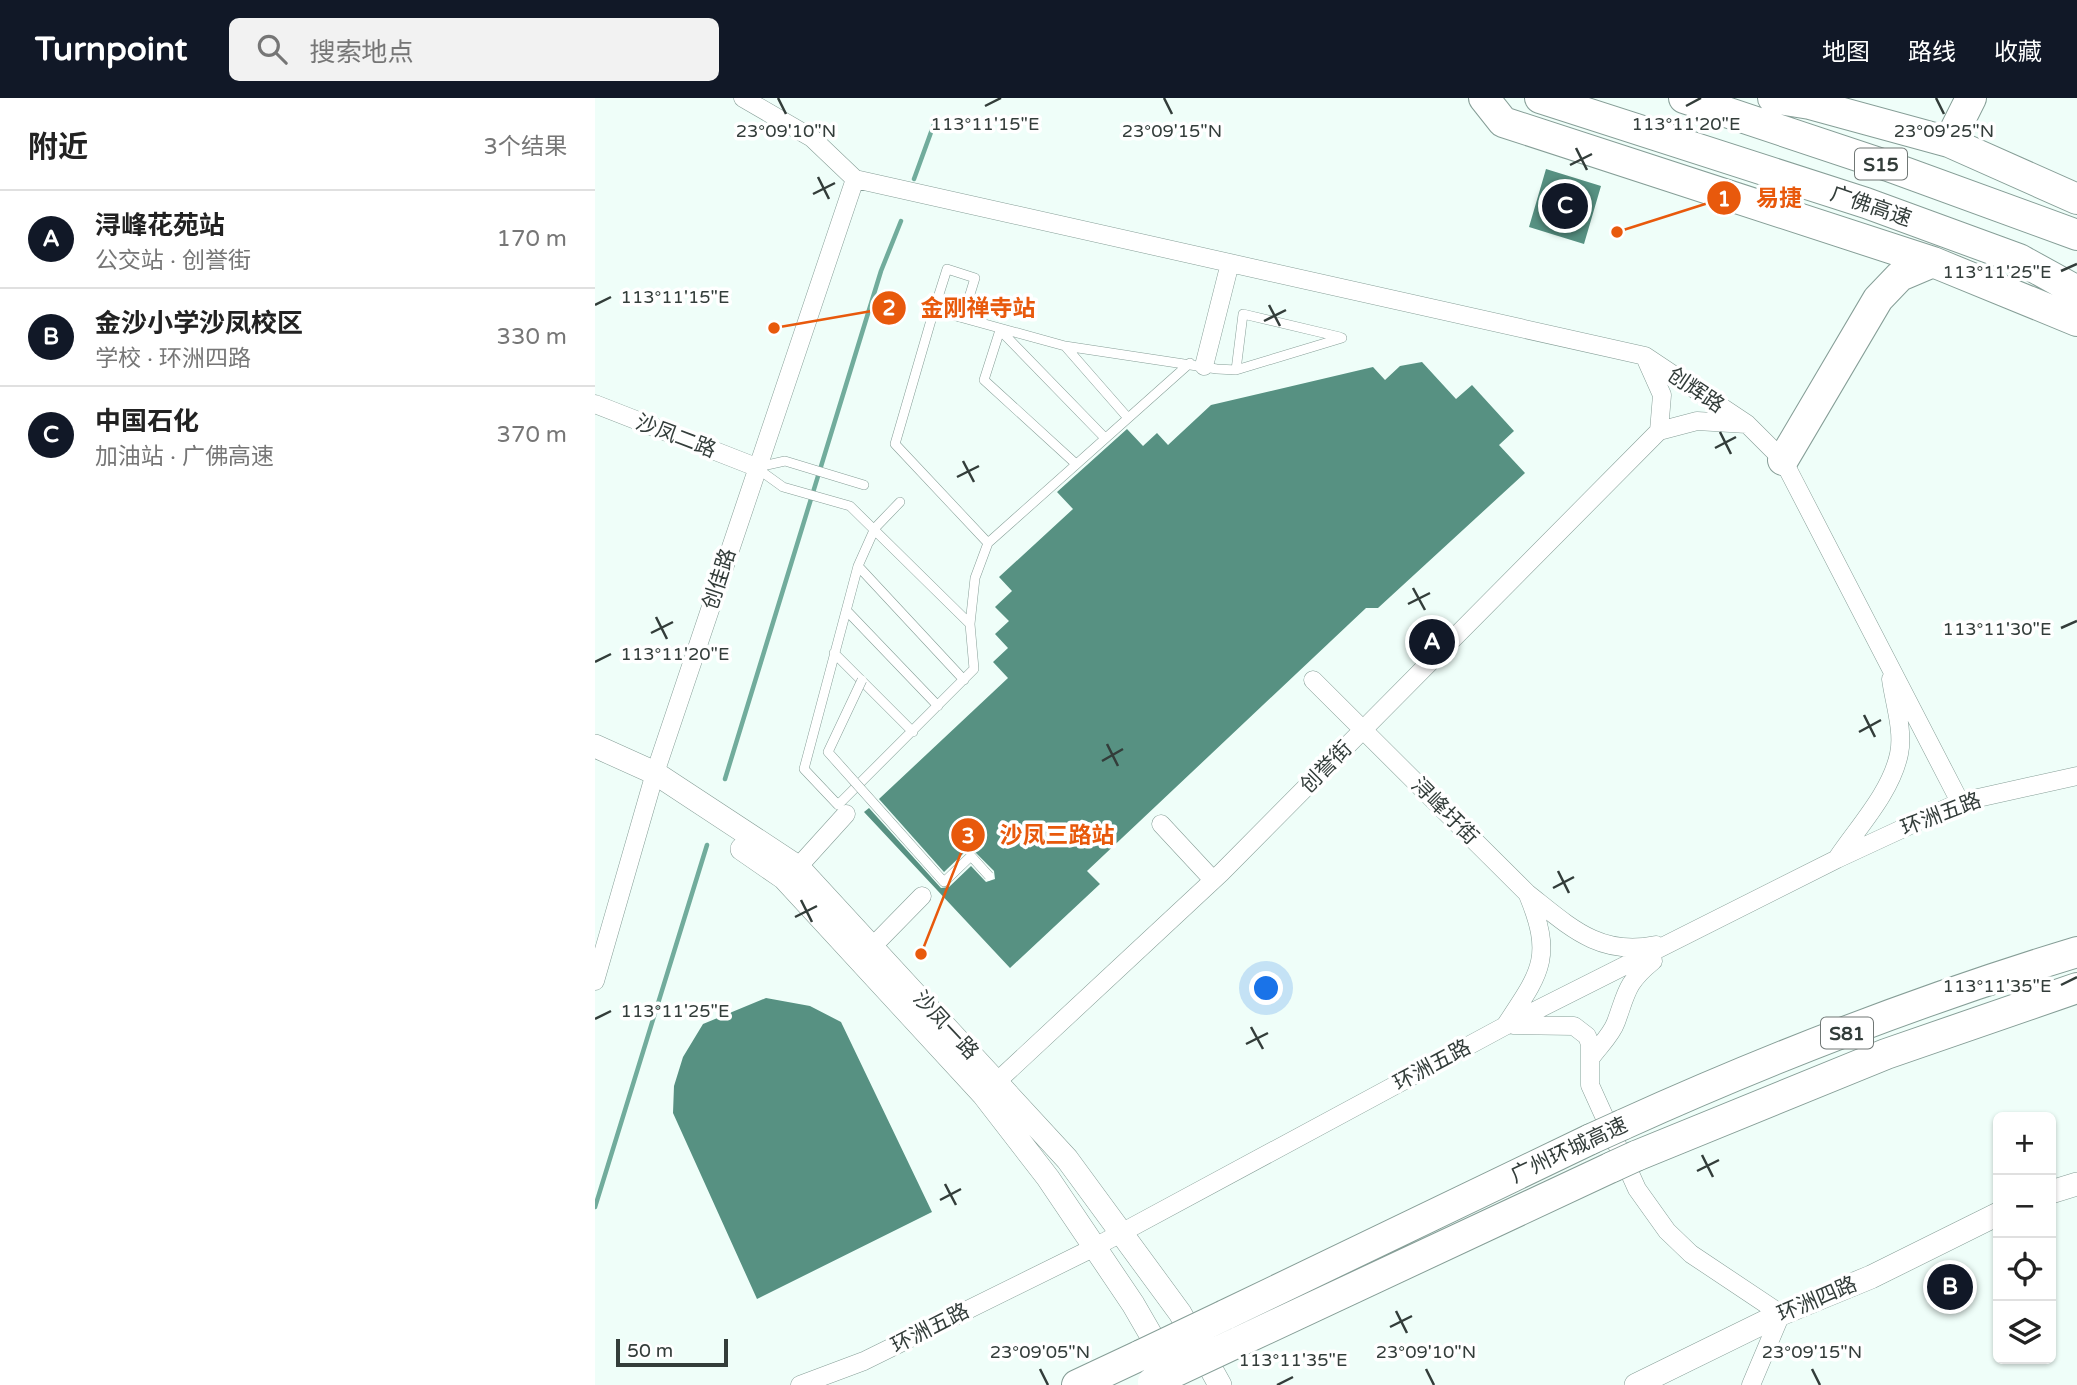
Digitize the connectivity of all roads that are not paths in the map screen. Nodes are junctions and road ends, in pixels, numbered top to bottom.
1 (743, 98) edge
2 (1484, 98) edge
3 (1540, 98) edge
4 (1684, 98) edge
5 (1773, 98) edge
6 (1971, 98) edge
7 (1809, 101) edge
8 (1949, 142) junction
9 (855, 179) junction
10 (2077, 199) edge
11 (2077, 235) edge
12 (1933, 262) junction
13 (1230, 263) junction
14 (2077, 290) edge
15 (934, 310) junction
16 (963, 317) junction
17 (2077, 321) edge
18 (1000, 330) junction
19 (1065, 346) junction
20 (1645, 356) junction
21 (1197, 364) junction
22 (1235, 370) junction
23 (595, 404) edge
24 (1128, 418) junction
25 (1747, 424) junction
26 (1659, 431) junction
27 (1105, 438) junction
28 (1783, 460) junction
29 (1076, 464) junction
30 (756, 467) junction
31 (864, 485) dead end
32 (900, 502) dead end
33 (875, 528) junction
34 (988, 543) junction
35 (858, 566) junction
36 (847, 611) junction
37 (971, 624) junction
38 (834, 653) junction
39 (1889, 665) junction
40 (862, 680) junction
41 (964, 680) junction
42 (1313, 680) dead end
43 (937, 706) junction
44 (1363, 730) junction
45 (913, 732) junction
46 (595, 746) edge
47 (595, 761) edge
48 (2077, 776) edge
49 (653, 779) junction
50 (1960, 802) junction
51 (846, 814) dead end
52 (1161, 824) dead end
53 (1837, 859) junction
54 (797, 867) junction
55 (989, 876) dead end
56 (1213, 880) junction
57 (1527, 893) junction
58 (922, 896) dead end
59 (1680, 940) junction
60 (2077, 941) edge
61 (873, 946) junction
62 (2077, 952) edge
63 (595, 981) edge
64 (2077, 988) edge
65 (1871, 1023) junction
66 (1505, 1026) junction
67 (1590, 1059) junction
68 (991, 1087) junction
69 (2077, 1184) edge
70 (2056, 1190) edge
71 (1993, 1216) edge
72 (1123, 1232) junction
73 (1095, 1247) junction
74 (1781, 1314) junction
75 (1160, 1384) edge
76 (800, 1385) edge
77 (1077, 1385) edge
78 (1220, 1385) edge
79 (1636, 1385) edge
80 (1751, 1385) edge

1 - 9 street
2 - 12 highway
3 - 14 highway, 广佛高速 / S15
4 - 11 highway, 广佛高速 / S15
5 - 7 highway
6 - 8 highway
7 - 8 highway
8 - 10 highway
9 - 13 street
9 - 30 street, 创佳路
12 - 17 highway
12 - 28 highway
13 - 20 street
13 - 21 street
15 - 16 lane
15 - 16 lane
15 - 34 lane
16 - 18 lane
18 - 19 lane
18 - 27 lane
18 - 29 lane
19 - 21 lane
19 - 24 lane
20 - 25 street, 创辉路
20 - 26 street
21 - 22 lane
21 - 24 lane
22 - 22 lane
23 - 30 street, 沙凤二路
24 - 27 lane
25 - 26 street
25 - 28 street, 创辉路
26 - 44 street, 创誉街
27 - 29 lane
28 - 39 street, 创辉路
29 - 34 lane
30 - 31 lane
30 - 33 lane
30 - 49 street, 创佳路
32 - 33 lane
33 - 35 lane
33 - 37 lane
34 - 37 lane
35 - 36 lane
35 - 41 lane
36 - 38 lane
36 - 43 lane
37 - 41 lane
38 - 40 lane
38 - 45 lane
39 - 50 street, 创辉路
39 - 53 street
40 - 45 lane
40 - 55 lane, bridge
41 - 43 lane
42 - 44 street, 浔峰圩街
43 - 45 lane
44 - 56 street, 创誉街
44 - 57 street, 浔峰圩街
46 - 49 street, 沙凤一路
47 - 49 street, 沙凤一路
48 - 50 street, 环洲五路
49 - 54 street, 沙凤一路
49 - 63 street, 创佳路
49 - 68 street, 沙凤一路
50 - 53 street, 环洲五路
51 - 54 street
52 - 56 street
53 - 59 street, 环洲五路
54 - 61 street, 沙凤一路
56 - 68 street, 创誉街
57 - 59 street
57 - 66 street
58 - 61 street
59 - 66 street, 环洲五路
59 - 67 street
60 - 65 highway
61 - 68 street, 沙凤一路
62 - 65 highway, 广州环城高速 / S81
64 - 75 highway, 广州环城高速 / S81, bridge
65 - 77 highway, 广州环城高速 / S81, bridge
66 - 67 street
66 - 72 street, 环洲五路
67 - 74 street
68 - 72 street, 沙凤一路
68 - 73 street, 沙凤一路
69 - 70 street
71 - 74 street, 环洲四路
72 - 73 street, 环洲五路
72 - 78 street, 沙凤一路
73 - 75 street, 沙凤一路
73 - 76 street, 环洲五路
74 - 79 street, 环洲四路
74 - 80 street

